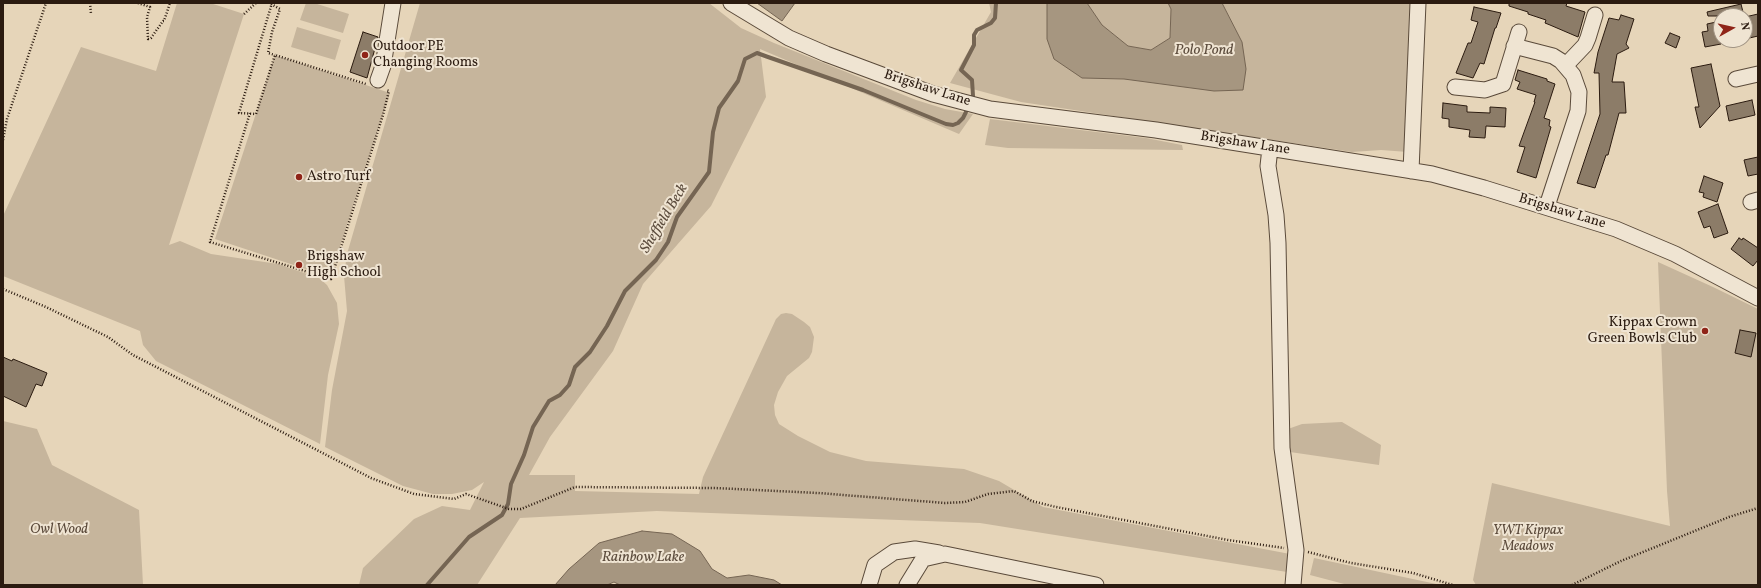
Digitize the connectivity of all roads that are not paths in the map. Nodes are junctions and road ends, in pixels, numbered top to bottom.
1 (393, 3) edge
2 (731, 3) edge
3 (1418, 3) edge
4 (1595, 14) dead end
5 (1566, 65) junction
6 (1758, 74) edge
7 (1736, 79) dead end
8 (376, 85) road end
9 (1455, 87) dead end
10 (1270, 148) junction
11 (1411, 171) junction
12 (1547, 206) junction
13 (1758, 298) edge
14 (946, 554) junction
15 (869, 585) edge
16 (907, 585) edge
17 (1096, 585) edge
18 (1293, 585) edge

1 - 8 street
2 - 10 street, Brigshaw Lane
3 - 11 street
4 - 5 street
5 - 9 street
5 - 12 street
6 - 7 street
10 - 11 street, Brigshaw Lane
10 - 18 street
11 - 12 street, Brigshaw Lane
12 - 13 street, Brigshaw Lane
14 - 15 street
14 - 16 street
14 - 17 street

